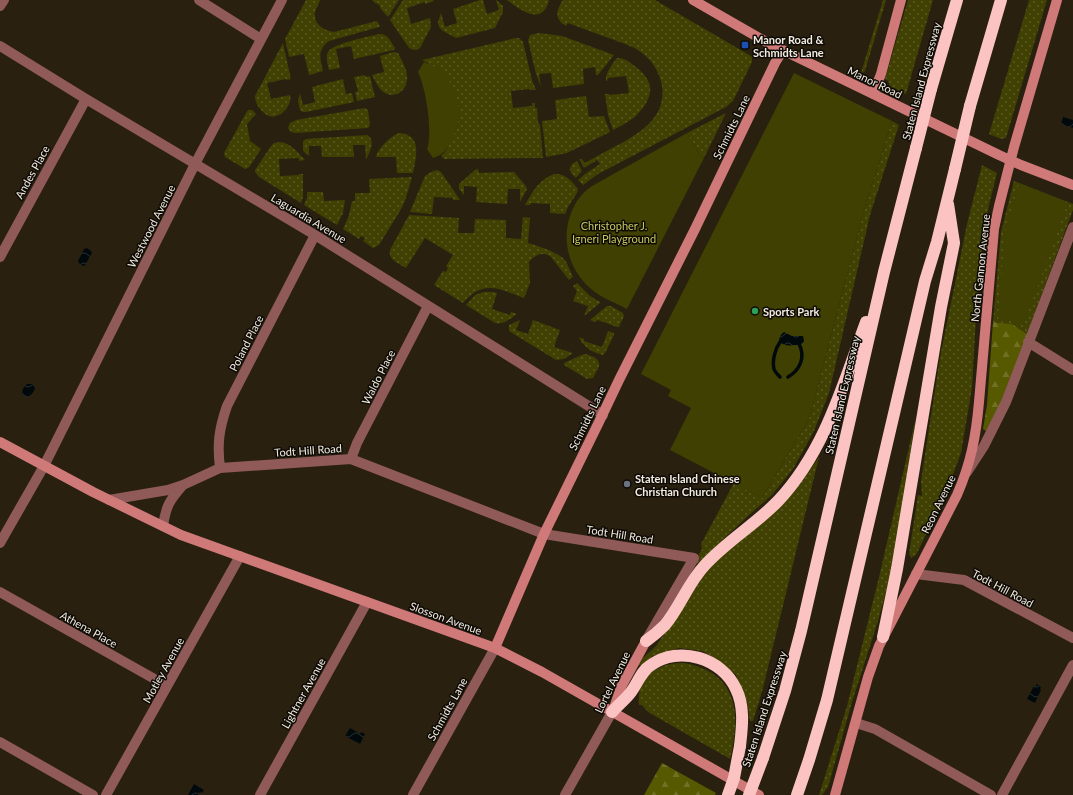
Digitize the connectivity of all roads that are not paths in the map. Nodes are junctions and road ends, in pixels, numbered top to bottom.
1 (4, 0) edge
2 (199, 0) edge
3 (282, 0) edge
4 (693, 0) edge
5 (901, 0) edge
6 (957, 0) edge
7 (1001, 0) edge
8 (1057, 0) edge
9 (0, 6) edge
10 (262, 39) junction
11 (0, 46) edge
12 (783, 50) junction
13 (873, 94) junction
14 (86, 99) junction
15 (1011, 161) junction
16 (195, 164) junction
17 (1073, 185) edge
18 (947, 199) junction
19 (1073, 226) edge
20 (315, 236) junction
21 (0, 257) edge
22 (884, 272) junction
23 (428, 306) junction
24 (1028, 342) junction
25 (1073, 370) edge
26 (603, 415) junction
27 (0, 442) edge
28 (351, 460) junction
29 (44, 466) junction
30 (220, 468) junction
31 (966, 474) junction
32 (183, 485) junction
33 (109, 500) junction
34 (163, 526) junction
35 (544, 534) junction
36 (0, 543) edge
37 (240, 556) junction
38 (694, 558) joint
39 (916, 574) junction
40 (0, 592) edge
41 (367, 602) junction
42 (883, 637) junction
43 (1073, 638) edge
44 (646, 641) junction
45 (495, 648) junction
46 (1073, 665) edge
47 (167, 686) junction
48 (612, 712) junction
49 (856, 723) junction
50 (0, 742) edge
51 (93, 795) edge
52 (106, 795) edge
53 (260, 795) edge
54 (413, 795) edge
55 (565, 795) edge
56 (728, 795) edge
57 (749, 795) edge
58 (759, 795) edge
59 (797, 795) edge
60 (835, 795) edge
61 (991, 795) edge
62 (1002, 795) edge

1 - 9 street
2 - 10 street
3 - 10 street, Westwood Avenue
4 - 12 street, Manor Road
5 - 13 street
6 - 22 highway, Staten Island Expressway, bridge
7 - 18 highway, bridge
8 - 15 street, North Gannon Avenue
10 - 16 street, Westwood Avenue
11 - 14 street, Laguardia Avenue
12 - 13 street, Manor Road
12 - 26 street, Schmidts Lane
13 - 15 street, Manor Road
14 - 16 street, Laguardia Avenue
14 - 21 street, Andes Place
15 - 17 street, Manor Road
15 - 31 street, North Gannon Avenue
16 - 20 street, Laguardia Avenue
16 - 29 street, Westwood Avenue
18 - 42 highway
18 - 59 highway
19 - 24 street, Reon Avenue
20 - 23 street, Laguardia Avenue
20 - 30 street, Poland Place
22 - 44 highway
22 - 57 highway, Staten Island Expressway, bridge
23 - 26 street, Laguardia Avenue
23 - 28 street, Waldo Place
24 - 25 street
24 - 31 street, Reon Avenue
26 - 35 street, Schmidts Lane
27 - 29 street
28 - 30 street, Todt Hill Road
28 - 35 street, Todt Hill Road
29 - 33 street
29 - 36 street, Westwood Avenue
30 - 32 street, Todt Hill Road
31 - 39 street, Reon Avenue
32 - 33 street, Todt Hill Road
32 - 34 street
33 - 34 street, Slosson Avenue
34 - 37 street, Slosson Avenue
35 - 38 street, Todt Hill Road
35 - 45 street, Schmidts Lane
37 - 41 street, Slosson Avenue
37 - 47 street, Motley Avenue
38 - 44 street, Lortel Avenue
39 - 42 street, Reon Avenue
39 - 43 street, Todt Hill Road
40 - 47 street, Athena Place
41 - 45 street, Slosson Avenue
41 - 53 street, Lightner Avenue
42 - 49 street, Reon Avenue
44 - 48 street, Lortel Avenue
45 - 48 street, Slosson Avenue
45 - 54 street, Schmidts Lane
46 - 62 street
47 - 52 street, Motley Avenue
48 - 55 street, Lortel Avenue
48 - 56 highway, bridge
48 - 58 street, Slosson Avenue
49 - 60 street, Reon Avenue
49 - 61 street
50 - 51 street

